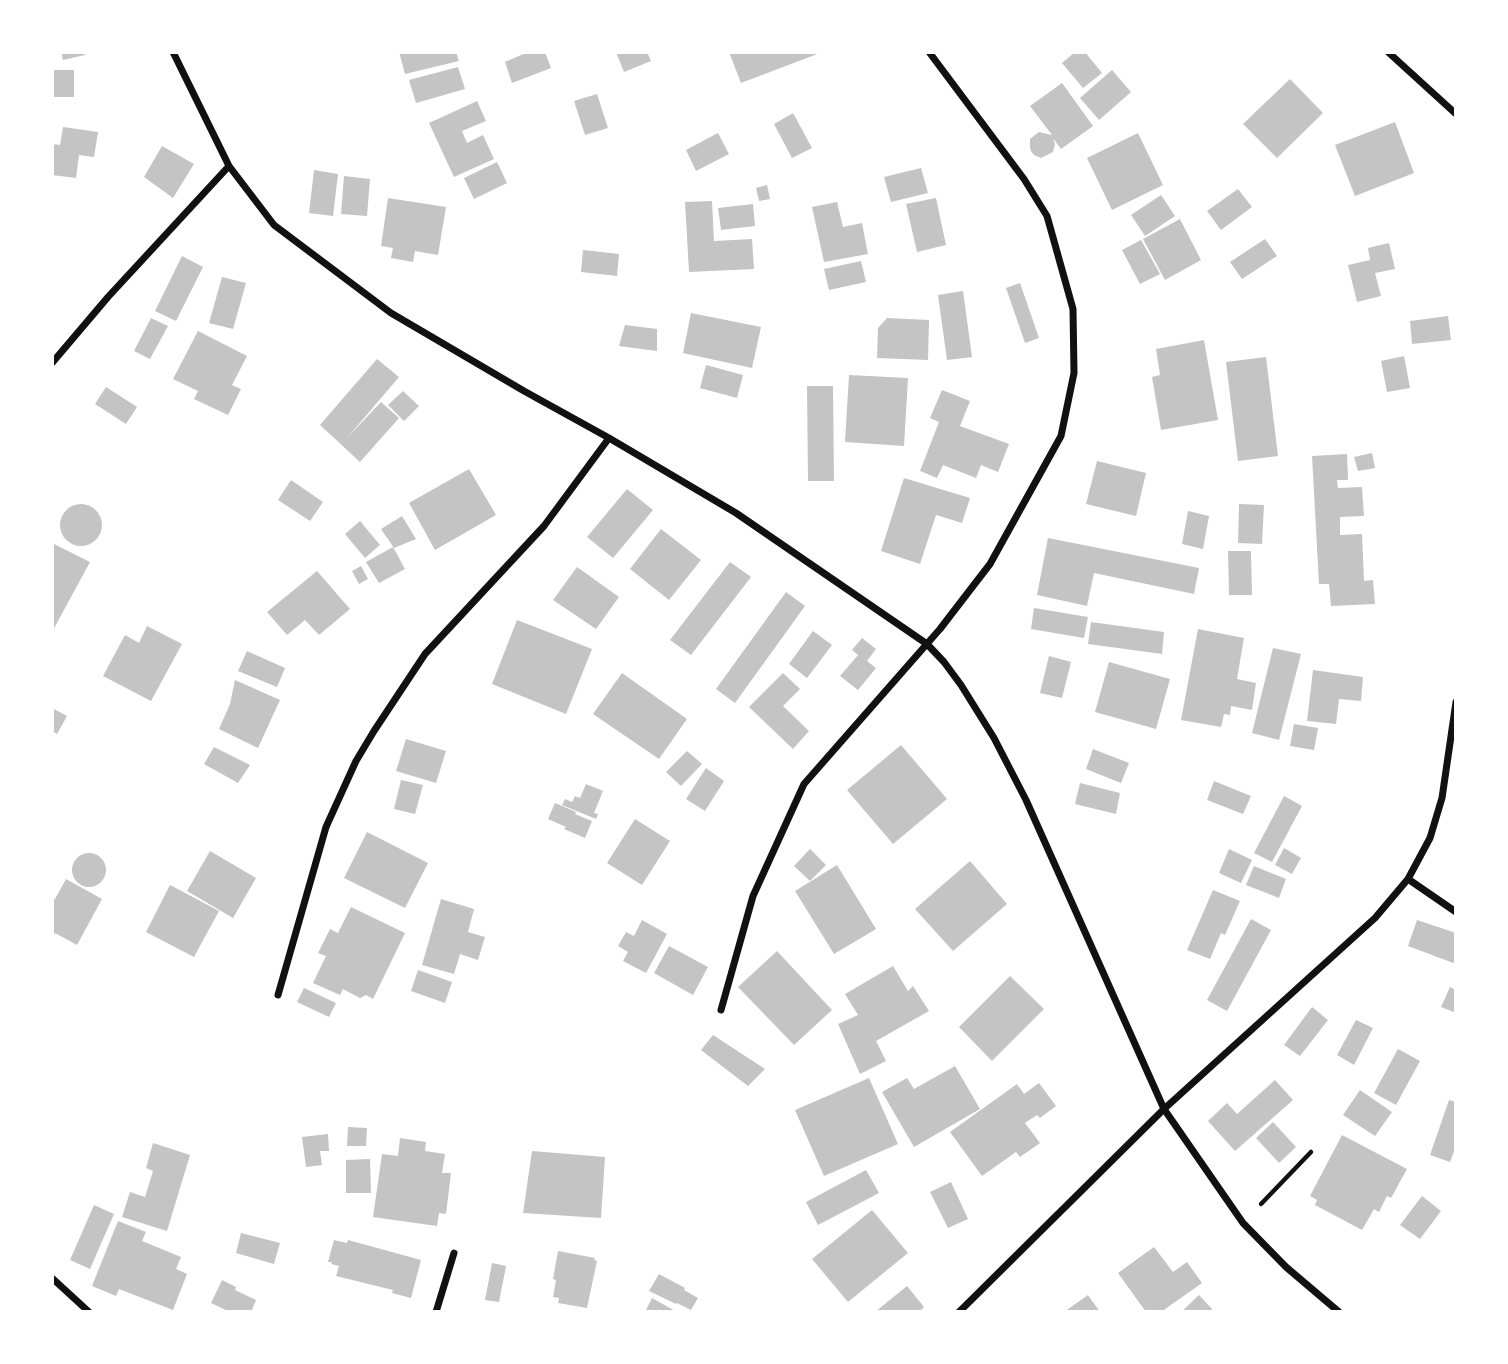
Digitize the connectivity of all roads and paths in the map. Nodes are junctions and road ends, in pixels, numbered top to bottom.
1 (173, 52) edge
2 (929, 52) edge
3 (1388, 52) edge
4 (1455, 114) edge
5 (229, 166) junction
6 (52, 363) edge
7 (610, 438) junction
8 (927, 644) junction
9 (1455, 702) edge
10 (1408, 879) junction
11 (1455, 912) edge
12 (278, 995) dead end
13 (721, 1010) dead end
14 (1164, 1109) junction
15 (1311, 1152) dead end
16 (1243, 1223) junction
17 (454, 1252) dead end
18 (52, 1278) edge
19 (89, 1311) edge
20 (436, 1311) edge
21 (960, 1311) edge
22 (1339, 1311) edge

1 - 5 street
2 - 8 street
3 - 4 street
5 - 6 street
5 - 7 street
7 - 8 street
7 - 12 street
8 - 13 street
8 - 14 street
9 - 10 street
10 - 11 street
10 - 14 street
14 - 16 street
14 - 21 street
15 - 16 path
16 - 22 street
17 - 20 street
18 - 19 street

